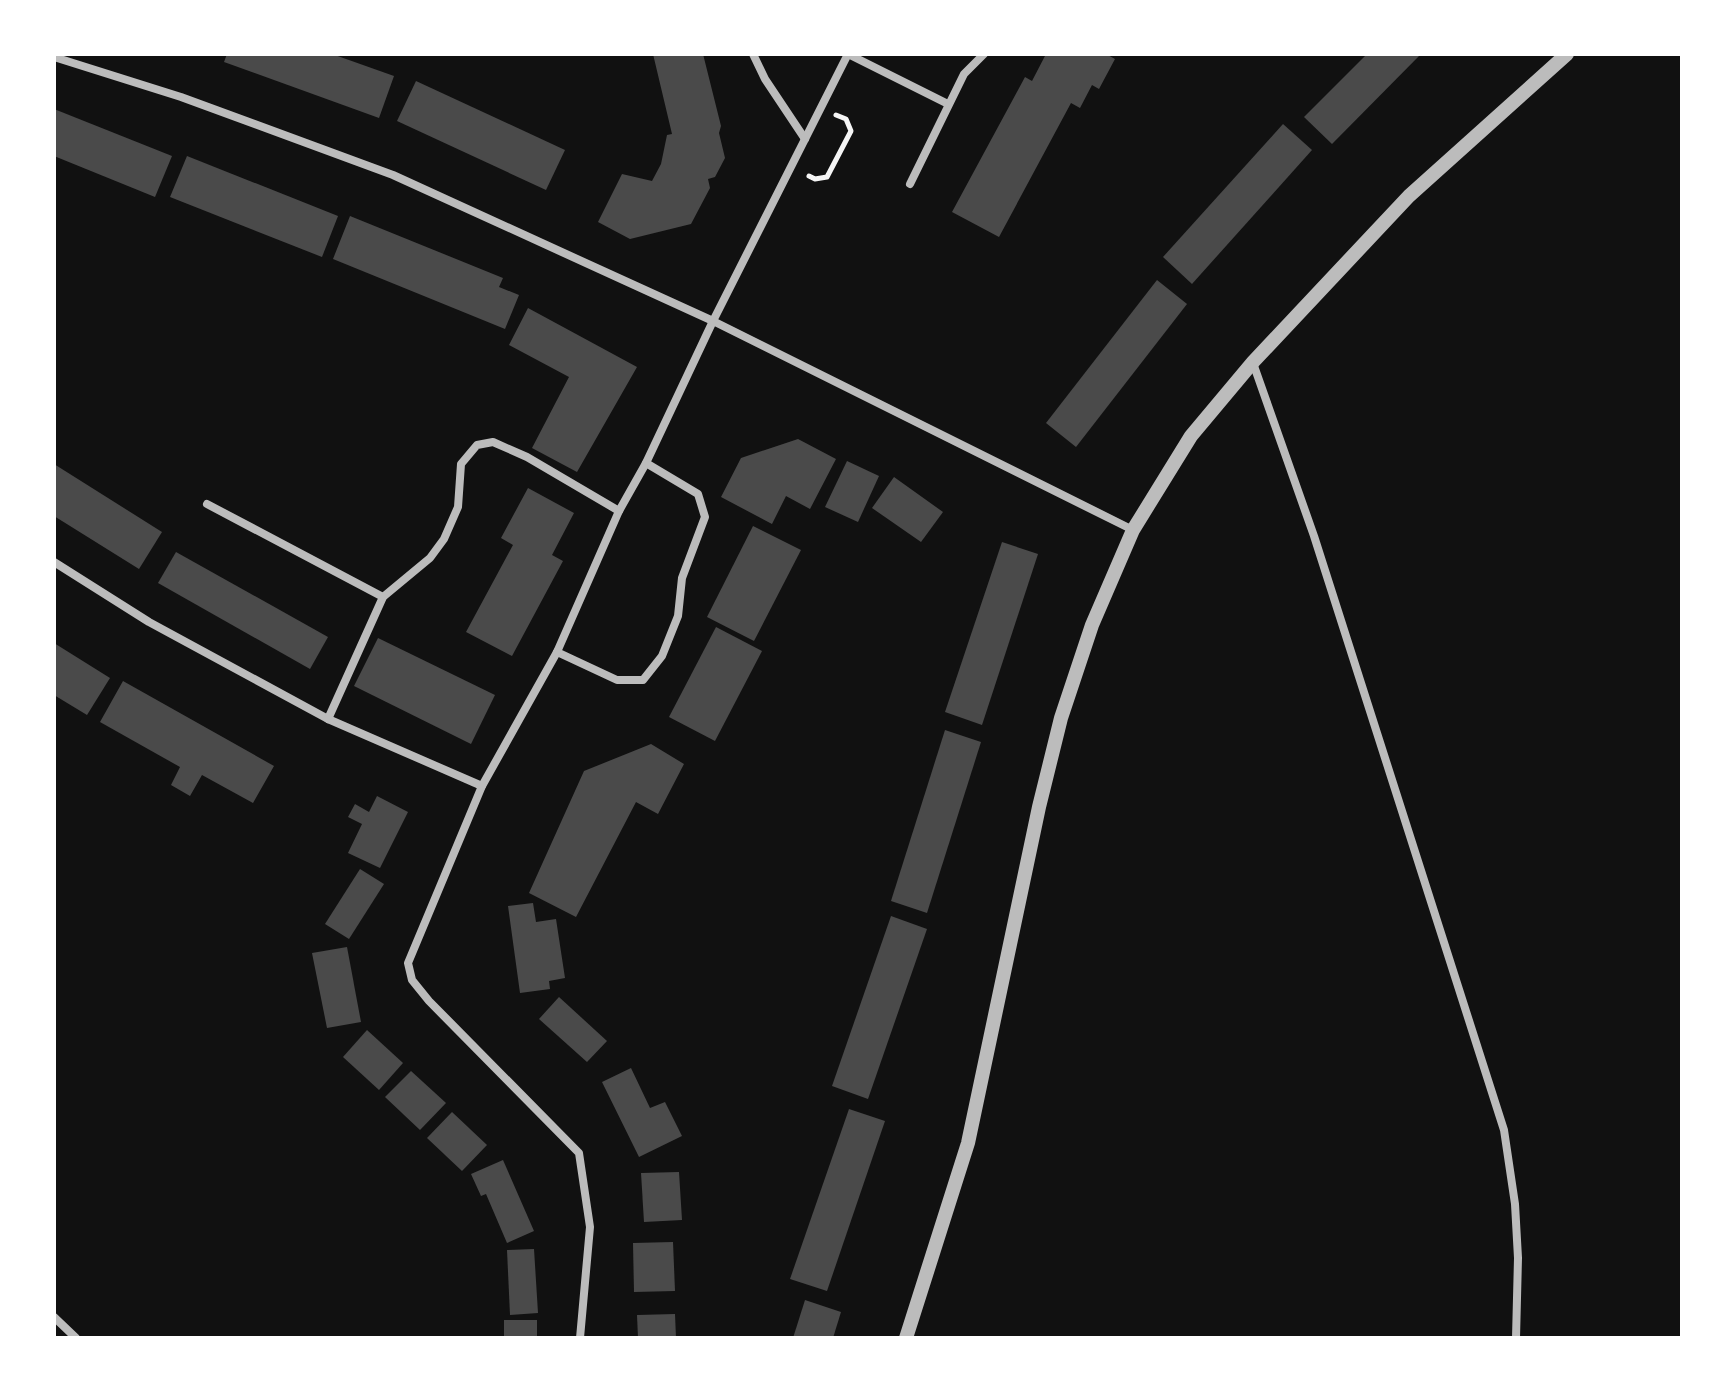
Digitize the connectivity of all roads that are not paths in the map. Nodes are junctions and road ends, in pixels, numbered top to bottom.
1 (753, 54) edge
2 (848, 54) edge
3 (984, 54) edge
4 (1567, 54) edge
5 (54, 57) edge
6 (948, 104) junction
7 (805, 139) junction
8 (910, 184) dead end
9 (713, 321) junction
10 (1253, 362) junction
11 (646, 463) junction
12 (207, 504) dead end
13 (619, 511) junction
14 (1133, 530) junction
15 (54, 562) edge
16 (383, 597) junction
17 (557, 652) junction
18 (328, 719) junction
19 (482, 786) junction
20 (54, 1317) edge
21 (76, 1338) edge
22 (580, 1338) edge
23 (906, 1338) edge
24 (1516, 1338) edge

1 - 7 street
2 - 6 street
2 - 7 street
3 - 6 street
4 - 10 street
5 - 9 street
6 - 8 street
7 - 9 street
9 - 11 street
9 - 14 street
10 - 14 street
10 - 24 street
11 - 13 street
11 - 17 street
12 - 16 street
13 - 16 street
13 - 17 street
14 - 23 street
15 - 18 street
16 - 18 street
17 - 19 street
18 - 19 street
19 - 22 street
20 - 21 street

